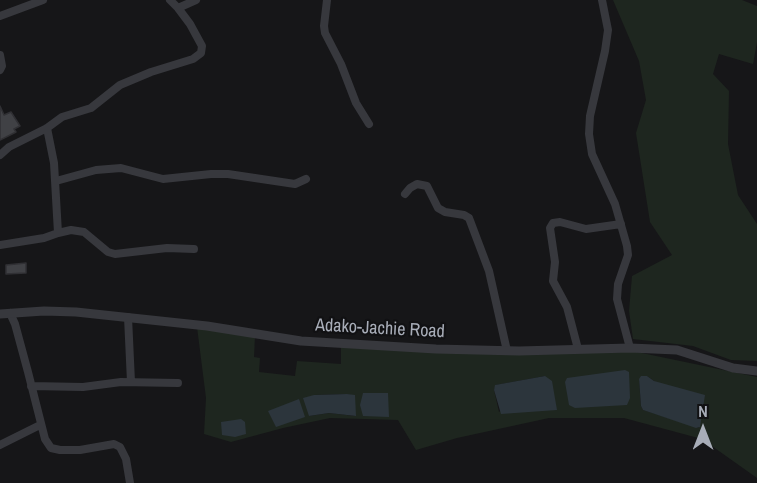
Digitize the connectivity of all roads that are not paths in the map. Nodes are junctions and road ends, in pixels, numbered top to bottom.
1 (43, 0) edge
2 (170, 0) edge
3 (196, 0) edge
4 (327, 0) edge
5 (602, 0) edge
6 (178, 8) junction
7 (0, 16) edge
8 (0, 55) edge
9 (0, 70) edge
10 (369, 124) dead end
11 (47, 128) junction
12 (0, 156) edge
13 (306, 179) dead end
14 (56, 181) junction
15 (405, 194) dead end
16 (621, 224) junction
17 (58, 233) junction
18 (0, 245) edge
19 (194, 249) dead end
20 (5, 313) edge
21 (128, 317) junction
22 (630, 348) junction
23 (578, 349) junction
24 (507, 351) junction
25 (757, 371) edge
26 (131, 382) junction
27 (178, 383) dead end
28 (31, 386) junction
29 (40, 425) junction
30 (0, 445) edge
31 (130, 483) edge

1 - 7 street
2 - 6 street
3 - 6 street
4 - 10 street
5 - 16 street
6 - 11 street
8 - 9 street
11 - 12 street
11 - 14 street
13 - 14 street
14 - 17 street
15 - 24 street
16 - 22 street
16 - 23 street
17 - 18 street
17 - 19 street
20 - 21 street, Adako-Jachie Road
20 - 28 street
21 - 24 street, Adako-Jachie Road
21 - 26 street
22 - 23 street, Adako-Jachie Road
22 - 25 street, Adako-Jachie Road
23 - 24 street, Adako-Jachie Road
26 - 27 street
26 - 28 street
28 - 29 street
29 - 30 street
29 - 31 street

